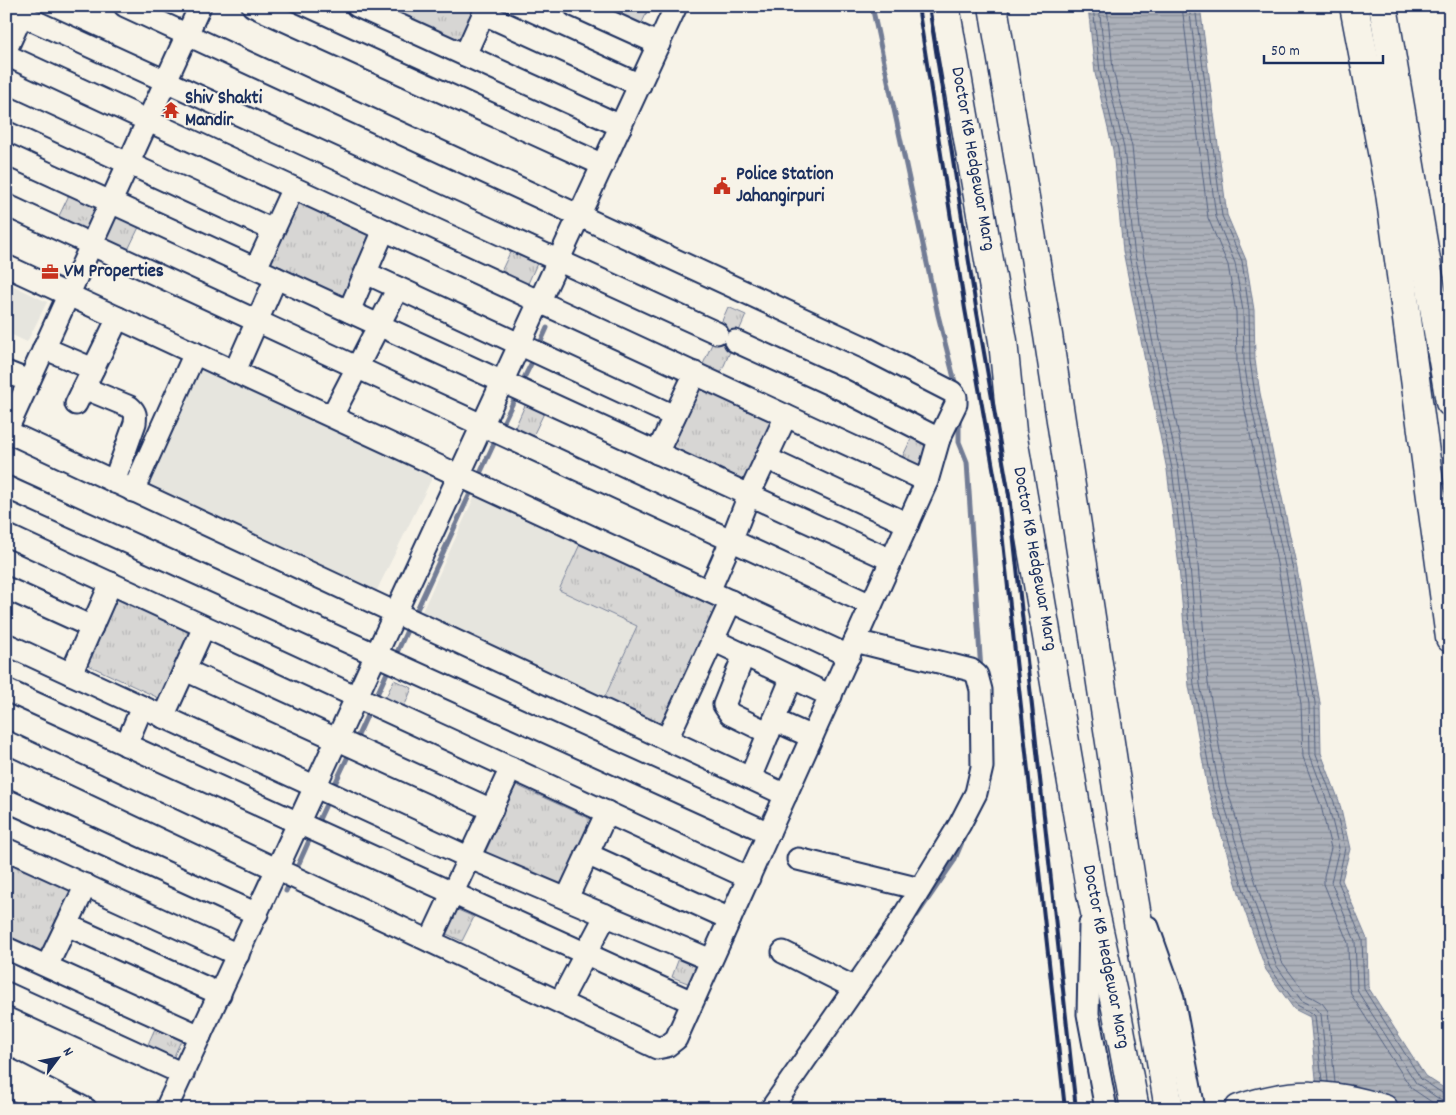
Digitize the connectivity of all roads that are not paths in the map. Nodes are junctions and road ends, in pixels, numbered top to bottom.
1 (125, 6) edge
2 (200, 6) edge
3 (253, 6) edge
4 (575, 6) edge
5 (676, 6) edge
6 (945, 6) edge
7 (993, 6) edge
8 (1354, 6) edge
9 (1383, 6) edge
10 (367, 8) edge
11 (18, 10) edge
12 (486, 10) edge
13 (187, 35) junction
14 (658, 44) junction
15 (6, 50) edge
16 (6, 55) edge
17 (465, 55) junction
18 (166, 81) junction
19 (640, 85) junction
20 (6, 107) edge
21 (148, 121) junction
22 (621, 126) junction
23 (6, 154) edge
24 (129, 163) junction
25 (603, 165) junction
26 (293, 188) junction
27 (111, 202) junction
28 (6, 205) edge
29 (579, 216) junction
30 (273, 230) junction
31 (384, 230) junction
32 (92, 245) junction
33 (559, 260) junction
34 (6, 266) edge
35 (256, 268) junction
36 (366, 273) junction
37 (276, 278) junction
38 (398, 288) junction
39 (69, 295) junction
40 (540, 302) junction
41 (349, 311) junction
42 (118, 318) junction
43 (256, 322) junction
44 (379, 325) junction
45 (520, 344) junction
46 (44, 348) junction
47 (194, 353) junction
48 (357, 368) junction
49 (93, 369) junction
50 (6, 372) edge
51 (235, 372) junction
52 (695, 373) junction
53 (29, 381) junction
54 (503, 382) junction
55 (1450, 402) edge
56 (332, 416) junction
57 (674, 416) junction
58 (786, 416) junction
59 (482, 425) junction
60 (6, 431) edge
61 (939, 439) junction
62 (657, 453) junction
63 (766, 458) junction
64 (459, 476) junction
65 (927, 481) junction
66 (114, 482) junction
67 (6, 487) edge
68 (133, 490) junction
69 (748, 495) junction
70 (908, 524) junction
71 (6, 535) edge
72 (731, 541) junction
73 (891, 560) junction
74 (111, 583) junction
75 (6, 588) edge
76 (709, 591) junction
77 (731, 601) junction
78 (871, 605) junction
79 (396, 613) junction
80 (204, 626) junction
81 (92, 627) junction
82 (1450, 638) edge
83 (713, 640) junction
84 (6, 644) edge
85 (852, 649) junction
86 (376, 655) junction
87 (744, 655) junction
88 (185, 670) junction
89 (71, 674) junction
90 (792, 677) junction
91 (6, 690) edge
92 (831, 696) junction
93 (357, 697) junction
94 (142, 707) junction
95 (163, 716) junction
96 (772, 726) junction
97 (812, 737) junction
98 (337, 739) junction
99 (667, 739) junction
100 (6, 742) edge
101 (126, 745) junction
102 (512, 768) junction
103 (750, 778) junction
104 (316, 787) junction
105 (786, 795) junction
106 (6, 800) edge
107 (492, 810) junction
108 (607, 812) junction
109 (299, 823) junction
110 (768, 833) junction
111 (6, 849) edge
112 (588, 854) junction
113 (470, 858) junction
114 (798, 860) dead end
115 (277, 870) junction
116 (749, 878) junction
117 (1131, 880) junction
118 (86, 885) junction
119 (920, 889) junction
120 (453, 894) junction
121 (1091, 894) junction
122 (566, 898) junction
123 (257, 914) junction
124 (606, 915) junction
125 (730, 919) junction
126 (67, 925) junction
127 (430, 941) junction
128 (6, 948) edge
129 (783, 952) dead end
130 (238, 954) junction
131 (586, 954) junction
132 (711, 960) junction
133 (47, 966) junction
134 (855, 988) junction
135 (6, 993) edge
136 (220, 994) junction
137 (560, 1002) junction
138 (692, 1002) junction
139 (200, 1036) junction
140 (6, 1068) edge
141 (183, 1074) junction
142 (6, 1085) edge
143 (53, 1109) edge
144 (86, 1109) edge
145 (166, 1109) edge
146 (771, 1109) edge
147 (1106, 1109) edge
148 (1135, 1109) edge
149 (1169, 1109) edge
150 (1194, 1109) edge
151 (1238, 1109) edge
152 (1384, 1109) edge

1 - 13 street
2 - 13 street
3 - 25 street
4 - 14 street
5 - 14 street
6 - 121 main road, Doctor KB Hedgewar Marg
7 - 117 main road, Doctor KB Hedgewar Marg
8 - 82 main road
9 - 55 main road
10 - 17 street
11 - 15 street
11 - 18 street
12 - 17 street
12 - 19 street
13 - 18 street
13 - 29 street
14 - 19 street
16 - 21 street
17 - 22 street
18 - 21 street
18 - 33 street
19 - 22 street
20 - 24 street
21 - 24 street
21 - 26 street
22 - 25 street
23 - 27 street
24 - 27 street
24 - 30 street
25 - 29 street
26 - 30 street
26 - 31 street
27 - 32 street
27 - 35 street
28 - 32 street
29 - 33 street
29 - 61 street
30 - 35 street
31 - 36 street
31 - 40 street
32 - 39 street
32 - 43 street
33 - 40 street
33 - 61 street
34 - 39 street
35 - 37 street
36 - 38 street
36 - 41 street
37 - 41 street
37 - 43 street
38 - 44 street
38 - 45 street
39 - 42 street
39 - 46 street
40 - 45 street
40 - 52 street
41 - 44 street
42 - 47 street
42 - 49 street
43 - 48 street
43 - 51 street
44 - 48 street
44 - 54 street
45 - 54 street
45 - 57 street
46 - 49 street
46 - 53 street
47 - 51 street
47 - 68 street
48 - 56 street
48 - 59 street
49 - 66 street
50 - 53 street
51 - 56 street
52 - 57 street
52 - 58 street
53 - 60 street
54 - 59 street
54 - 62 street
56 - 64 street
57 - 62 street
58 - 63 street
58 - 65 street
59 - 64 street
59 - 72 street
60 - 66 street
61 - 65 street
62 - 69 street
63 - 69 street
63 - 70 street
64 - 76 street
64 - 79 street
65 - 70 street
66 - 68 street
67 - 86 street
68 - 79 street
69 - 72 street
69 - 73 street
70 - 73 street
71 - 74 street
72 - 76 street
72 - 78 street
73 - 78 street
74 - 80 street
74 - 81 street
75 - 81 street
76 - 77 street
77 - 83 street
77 - 85 street
78 - 85 street
79 - 86 street
79 - 99 street
80 - 88 street
80 - 93 street
81 - 89 street
83 - 87 street
83 - 99 street
84 - 89 street
85 - 92 street
85 - 119 street
86 - 93 street
86 - 110 street
87 - 90 street
87 - 96 street
88 - 95 street
88 - 98 street
89 - 94 street
90 - 92 street
90 - 96 street
91 - 101 street
92 - 97 street
93 - 98 street
93 - 102 street
94 - 95 street
94 - 101 street
95 - 104 street
96 - 97 street
96 - 103 street
97 - 105 street
98 - 104 street
98 - 107 street
99 - 103 street
100 - 115 street
101 - 109 street
102 - 107 street
102 - 108 street
103 - 105 street
104 - 109 street
104 - 113 street
105 - 110 street
106 - 123 street
107 - 113 street
108 - 112 street
108 - 116 street
109 - 115 street
109 - 120 street
110 - 116 street
111 - 118 street
112 - 122 street
112 - 125 street
113 - 120 street
113 - 122 street
114 - 119 street
115 - 123 street
115 - 127 street
116 - 125 street
117 - 149 main road, Doctor KB Hedgewar Marg
117 - 150 street
118 - 126 street
118 - 130 street
119 - 134 street
120 - 127 street
120 - 131 street
121 - 147 street
121 - 148 main road, Doctor KB Hedgewar Marg
122 - 124 street
123 - 130 street
124 - 131 street
124 - 132 street
125 - 132 street
126 - 133 street
126 - 136 street
127 - 137 street
128 - 133 street
129 - 134 street
130 - 136 street
131 - 137 street
131 - 138 street
132 - 138 street
133 - 139 street
134 - 146 street
135 - 141 street
136 - 139 street
137 - 138 street
139 - 141 street
140 - 144 street
141 - 145 street
142 - 143 street
151 - 152 main road

